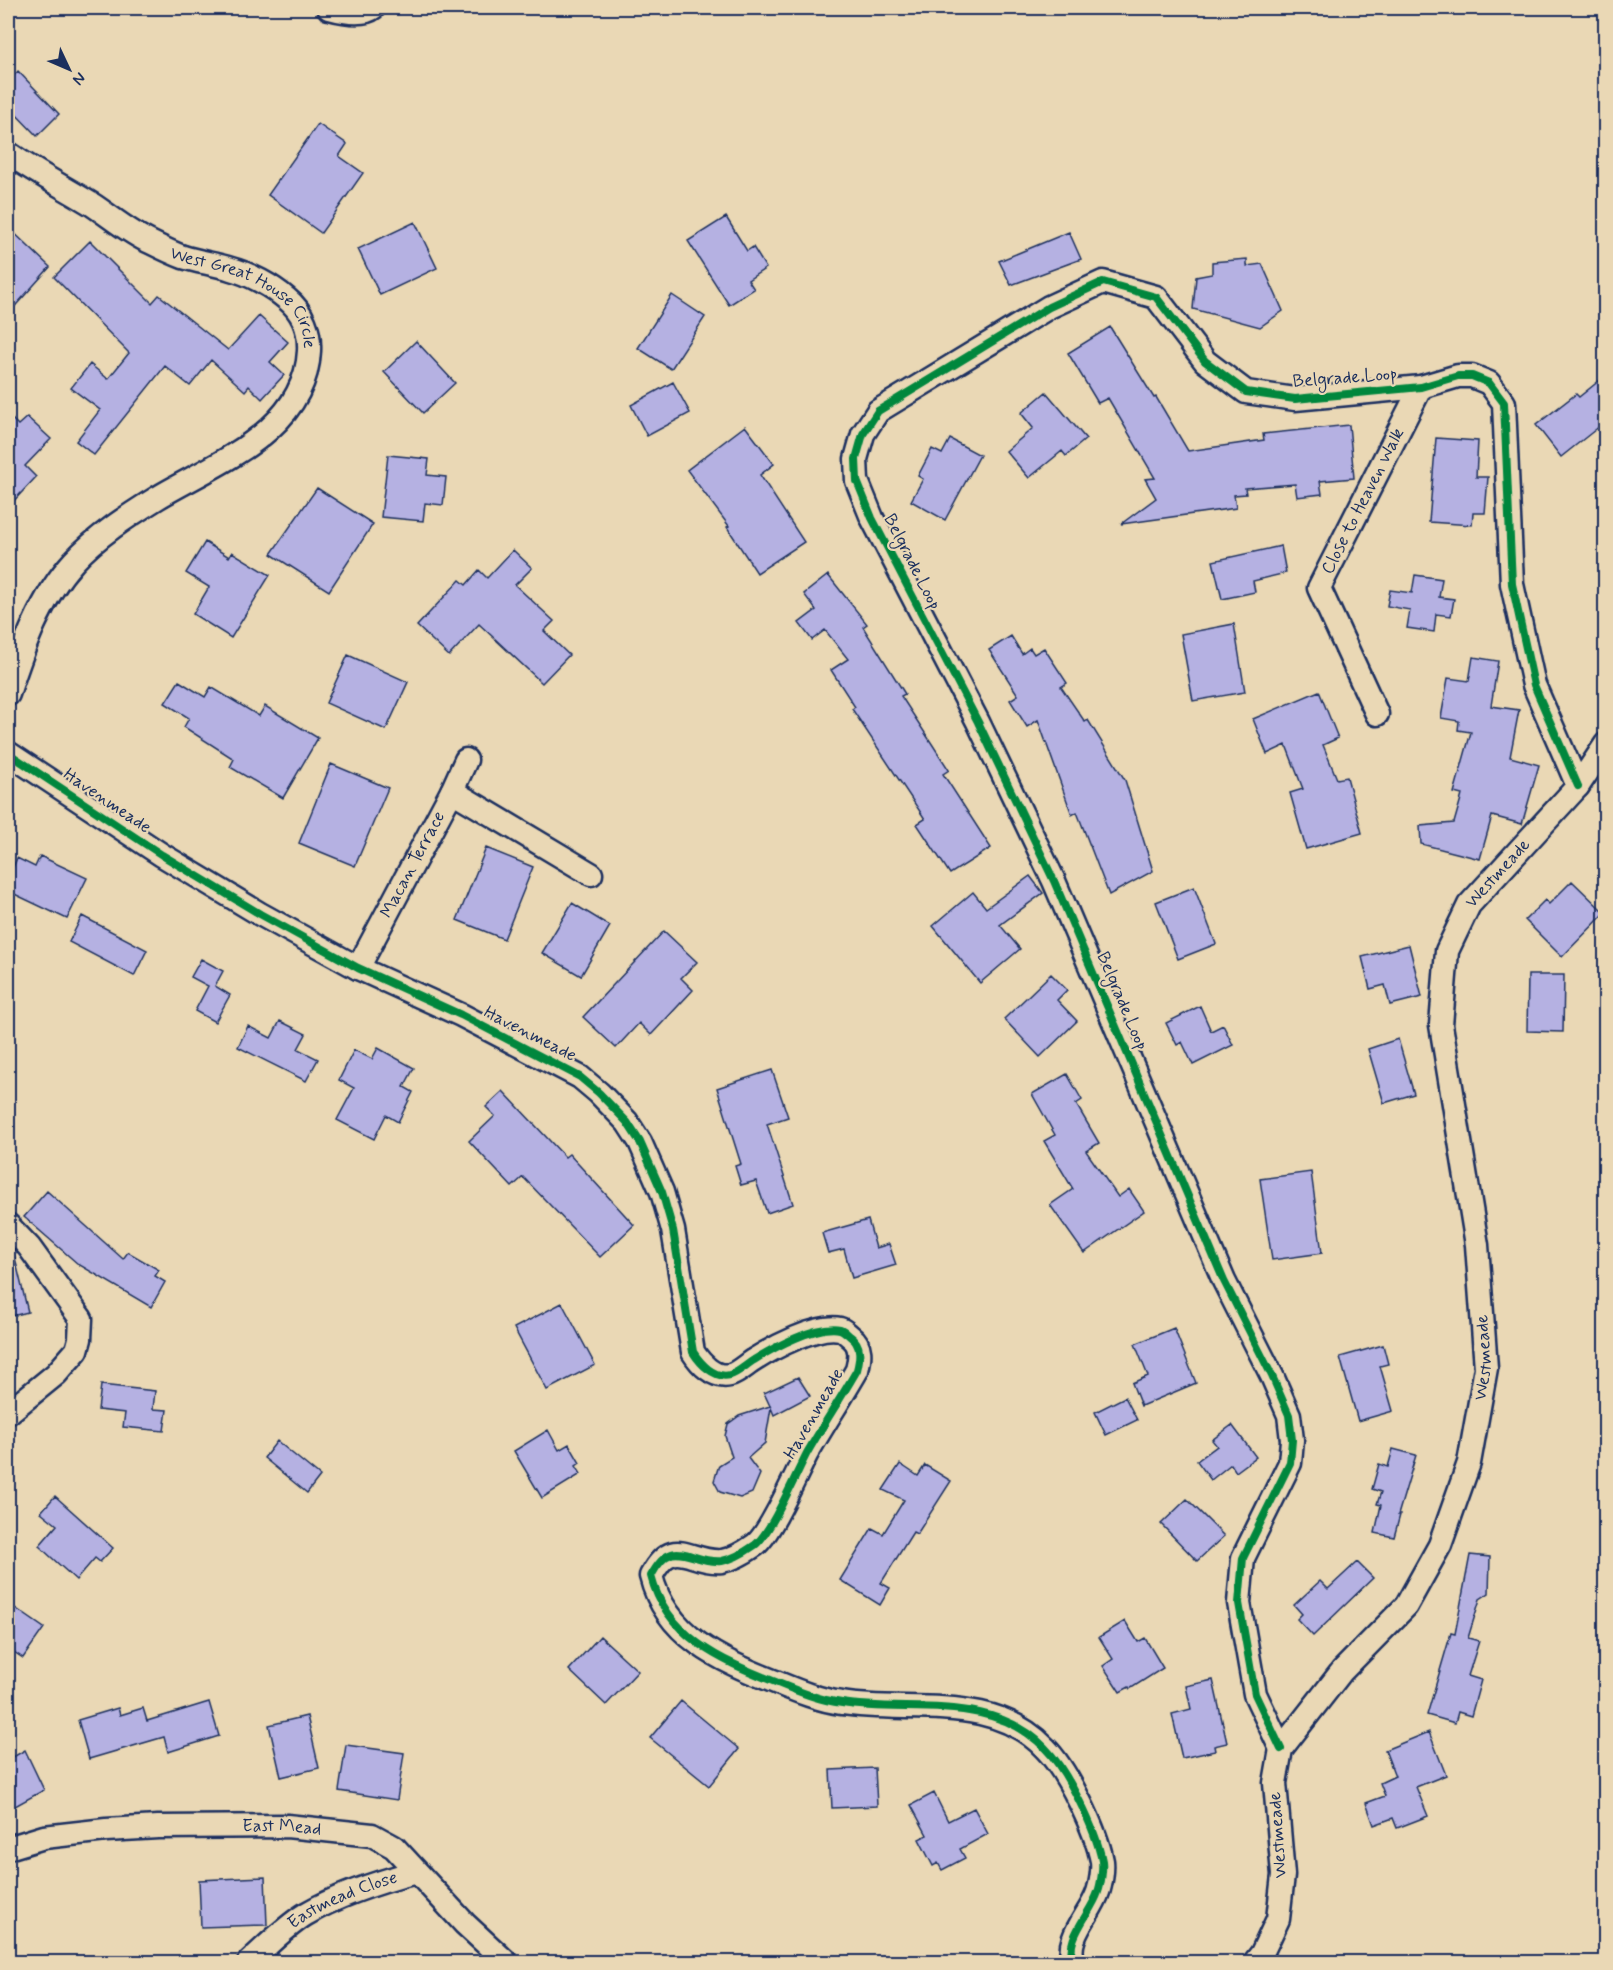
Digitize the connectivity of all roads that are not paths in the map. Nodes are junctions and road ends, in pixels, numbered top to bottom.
1 (329, 8) edge
2 (373, 8) edge
3 (8, 153) edge
4 (1421, 387) junction
5 (8, 694) edge
6 (1377, 714) dead end
7 (1605, 744) edge
8 (8, 753) edge
9 (466, 760) dead end
10 (1578, 786) junction
11 (452, 791) junction
12 (591, 874) dead end
13 (358, 968) junction
14 (8, 1225) edge
15 (8, 1413) edge
16 (1281, 1749) junction
17 (8, 1848) edge
18 (416, 1872) junction
19 (249, 1962) edge
20 (506, 1962) edge
21 (1074, 1962) edge
22 (1255, 1962) edge

1 - 2 street
3 - 5 street, West Great House Circle
4 - 6 street, Close to Heaven Walk
4 - 10 street, Belgrade Loop
4 - 16 street, Belgrade Loop
7 - 10 street, Westmeade
8 - 13 street, Havenmeade
9 - 11 street, Macan Terrace
10 - 16 street, Westmeade
11 - 12 street
11 - 13 street, Macan Terrace
13 - 21 street, Havenmeade
14 - 15 street
16 - 22 street, Westmeade
17 - 18 street, East Mead
18 - 19 street, Eastmead Close
18 - 20 street, East Mead

